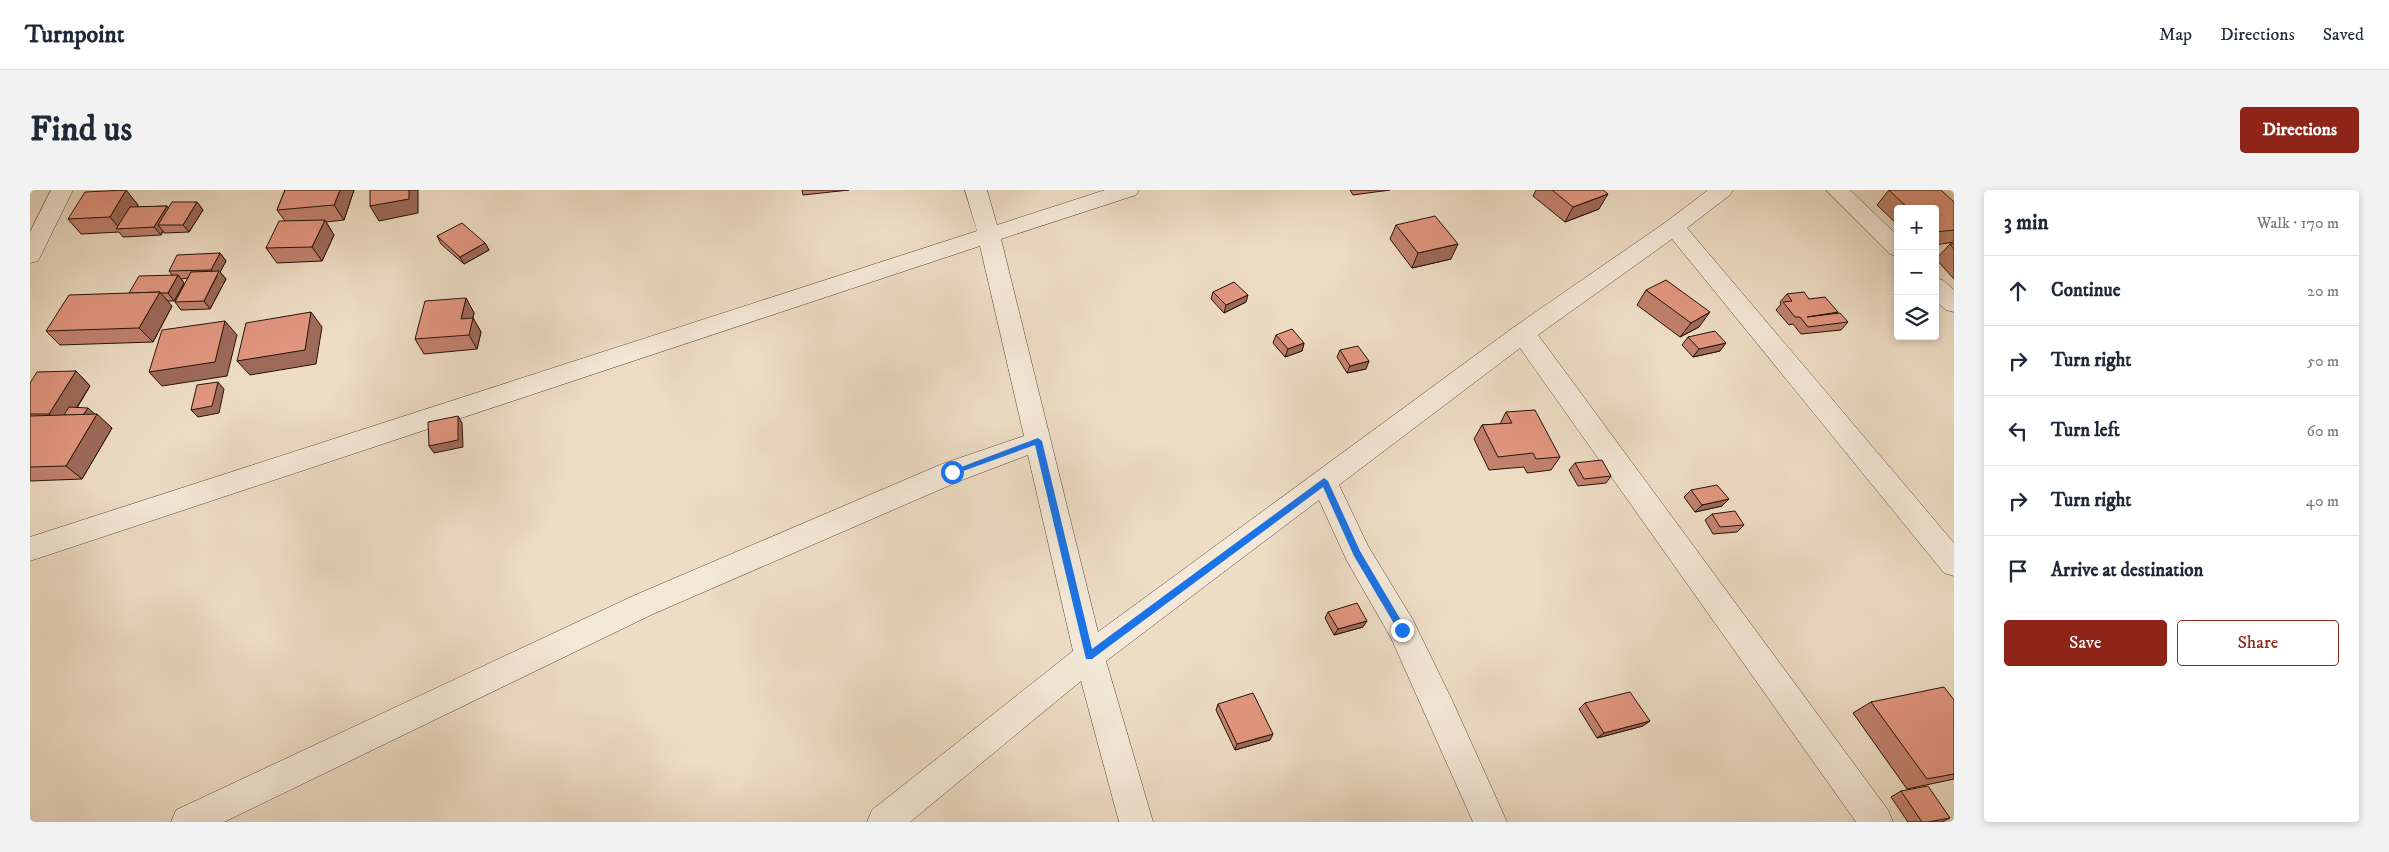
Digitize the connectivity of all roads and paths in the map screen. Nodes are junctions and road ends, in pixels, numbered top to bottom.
1 (62, 190) edge
2 (976, 190) edge
3 (1128, 190) edge
4 (1722, 190) edge
5 (1837, 190) edge
6 (1674, 227) junction
7 (989, 235) junction
8 (1894, 245) edge
9 (30, 255) edge
10 (1939, 290) edge
11 (1954, 304) edge
12 (1523, 333) junction
13 (1038, 441) junction
14 (1324, 481) junction
15 (30, 549) edge
16 (1954, 564) edge
17 (1089, 656) junction
18 (188, 822) edge
19 (884, 822) edge
20 (1136, 822) edge
21 (1490, 822) edge
22 (1876, 822) edge

1 - 9 street
2 - 7 street
3 - 7 street
4 - 6 street
5 - 8 street
6 - 12 street
6 - 16 street
7 - 13 street
7 - 15 street
10 - 11 street
12 - 14 street
12 - 22 street
13 - 17 street
13 - 18 street
14 - 17 street
14 - 21 street
17 - 19 street
17 - 20 street

